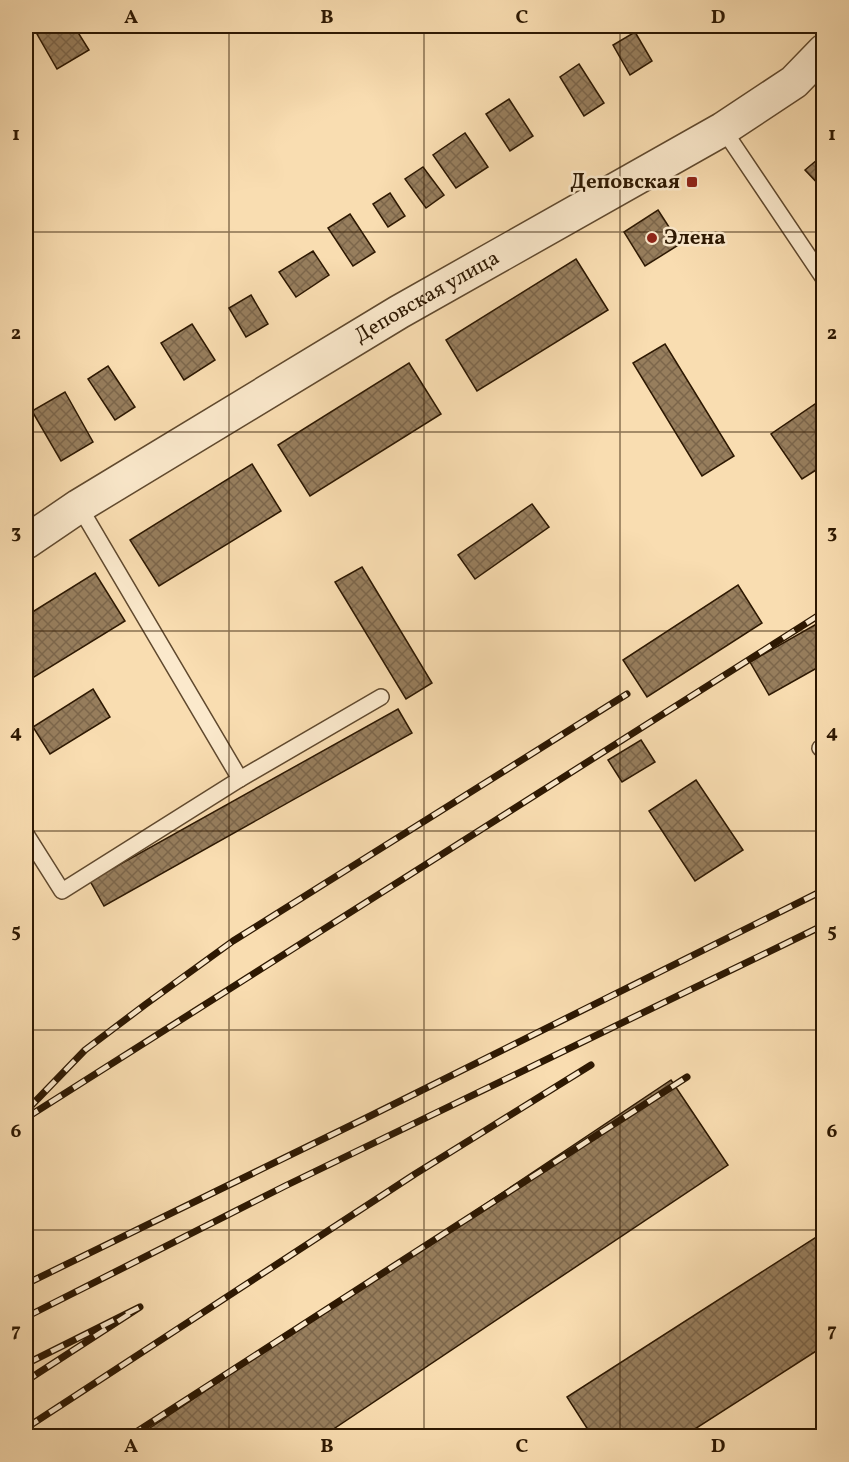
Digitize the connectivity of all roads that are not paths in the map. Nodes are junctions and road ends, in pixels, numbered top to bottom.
1 (824, 51) edge
2 (723, 129) junction
3 (824, 279) edge
4 (79, 506) junction
5 (26, 542) edge
6 (381, 697) dead end
7 (240, 779) junction
8 (26, 834) edge

1 - 2 street, Деповская улица
2 - 3 lane
2 - 4 street, Деповская улица
4 - 5 street, Деповская улица
4 - 7 lane
6 - 7 lane
7 - 8 lane

